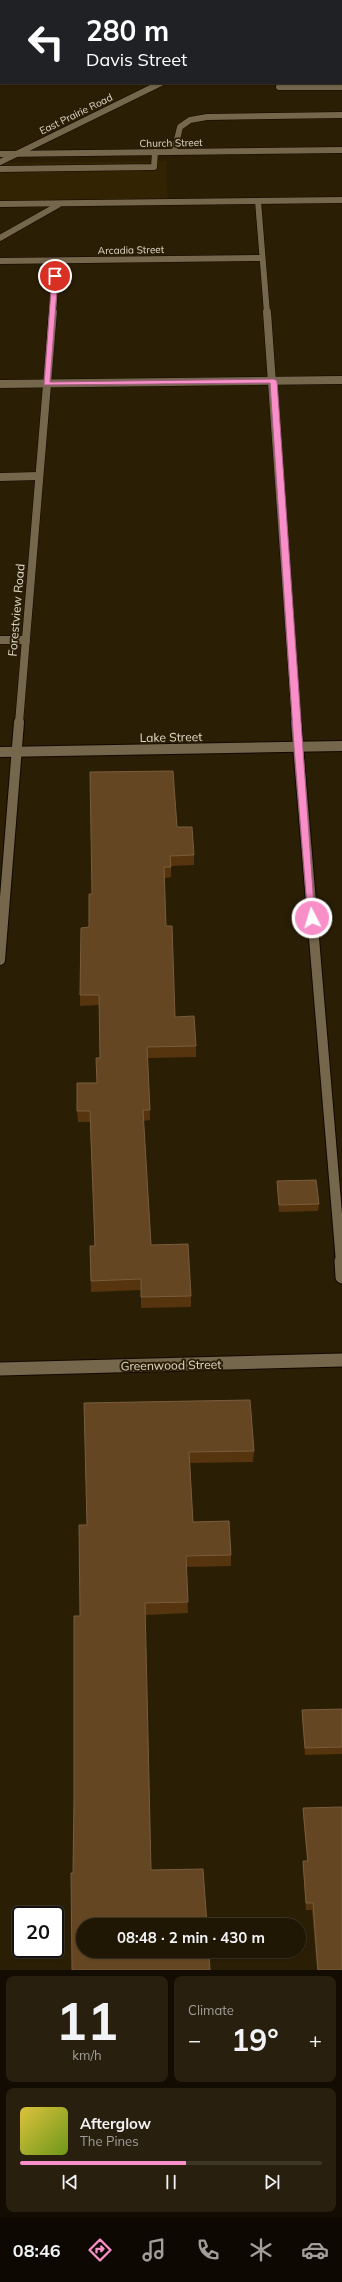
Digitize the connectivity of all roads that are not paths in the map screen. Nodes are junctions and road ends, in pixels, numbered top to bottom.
1 (159, 84) edge
2 (279, 87) dead end
3 (342, 87) edge
4 (342, 115) edge
5 (342, 150) edge
6 (155, 152) junction
7 (174, 152) junction
8 (0, 154) edge
9 (16, 154) junction
10 (0, 162) edge
11 (0, 169) edge
12 (342, 200) edge
13 (258, 201) junction
14 (0, 204) edge
15 (60, 204) junction
16 (0, 238) edge
17 (262, 258) junction
18 (57, 261) junction
19 (0, 262) edge
20 (342, 380) edge
21 (274, 381) junction
22 (0, 384) edge
23 (47, 384) junction
24 (39, 476) junction
25 (0, 477) edge
26 (0, 640) edge
27 (26, 640) junction
28 (342, 746) edge
29 (298, 747) junction
30 (0, 752) edge
31 (17, 752) junction
32 (0, 960) edge
33 (342, 1277) edge
34 (342, 1360) edge
35 (0, 1369) edge

1 - 9 street, East Prairie Road
2 - 3 street
4 - 7 street
5 - 7 street, Church Street
6 - 7 street, Church Street
6 - 9 street, Church Street
6 - 11 street
8 - 9 street, Church Street
9 - 10 street, East Prairie Road
12 - 13 street
13 - 15 street
13 - 17 street
14 - 15 street
15 - 16 street
17 - 18 street, Arcadia Street
17 - 21 street
18 - 19 street, Arcadia Street
18 - 23 street, Forestview Road
20 - 21 street
21 - 23 street
21 - 29 street
22 - 23 street
23 - 24 street, Forestview Road
24 - 25 street
24 - 27 street, Forestview Road
26 - 27 street
27 - 31 street, Forestview Road
28 - 29 street, Lake Street
29 - 31 street, Lake Street
29 - 33 street
30 - 31 street, Lake Street
31 - 32 street, Forestview Road
34 - 35 street, Greenwood Street

